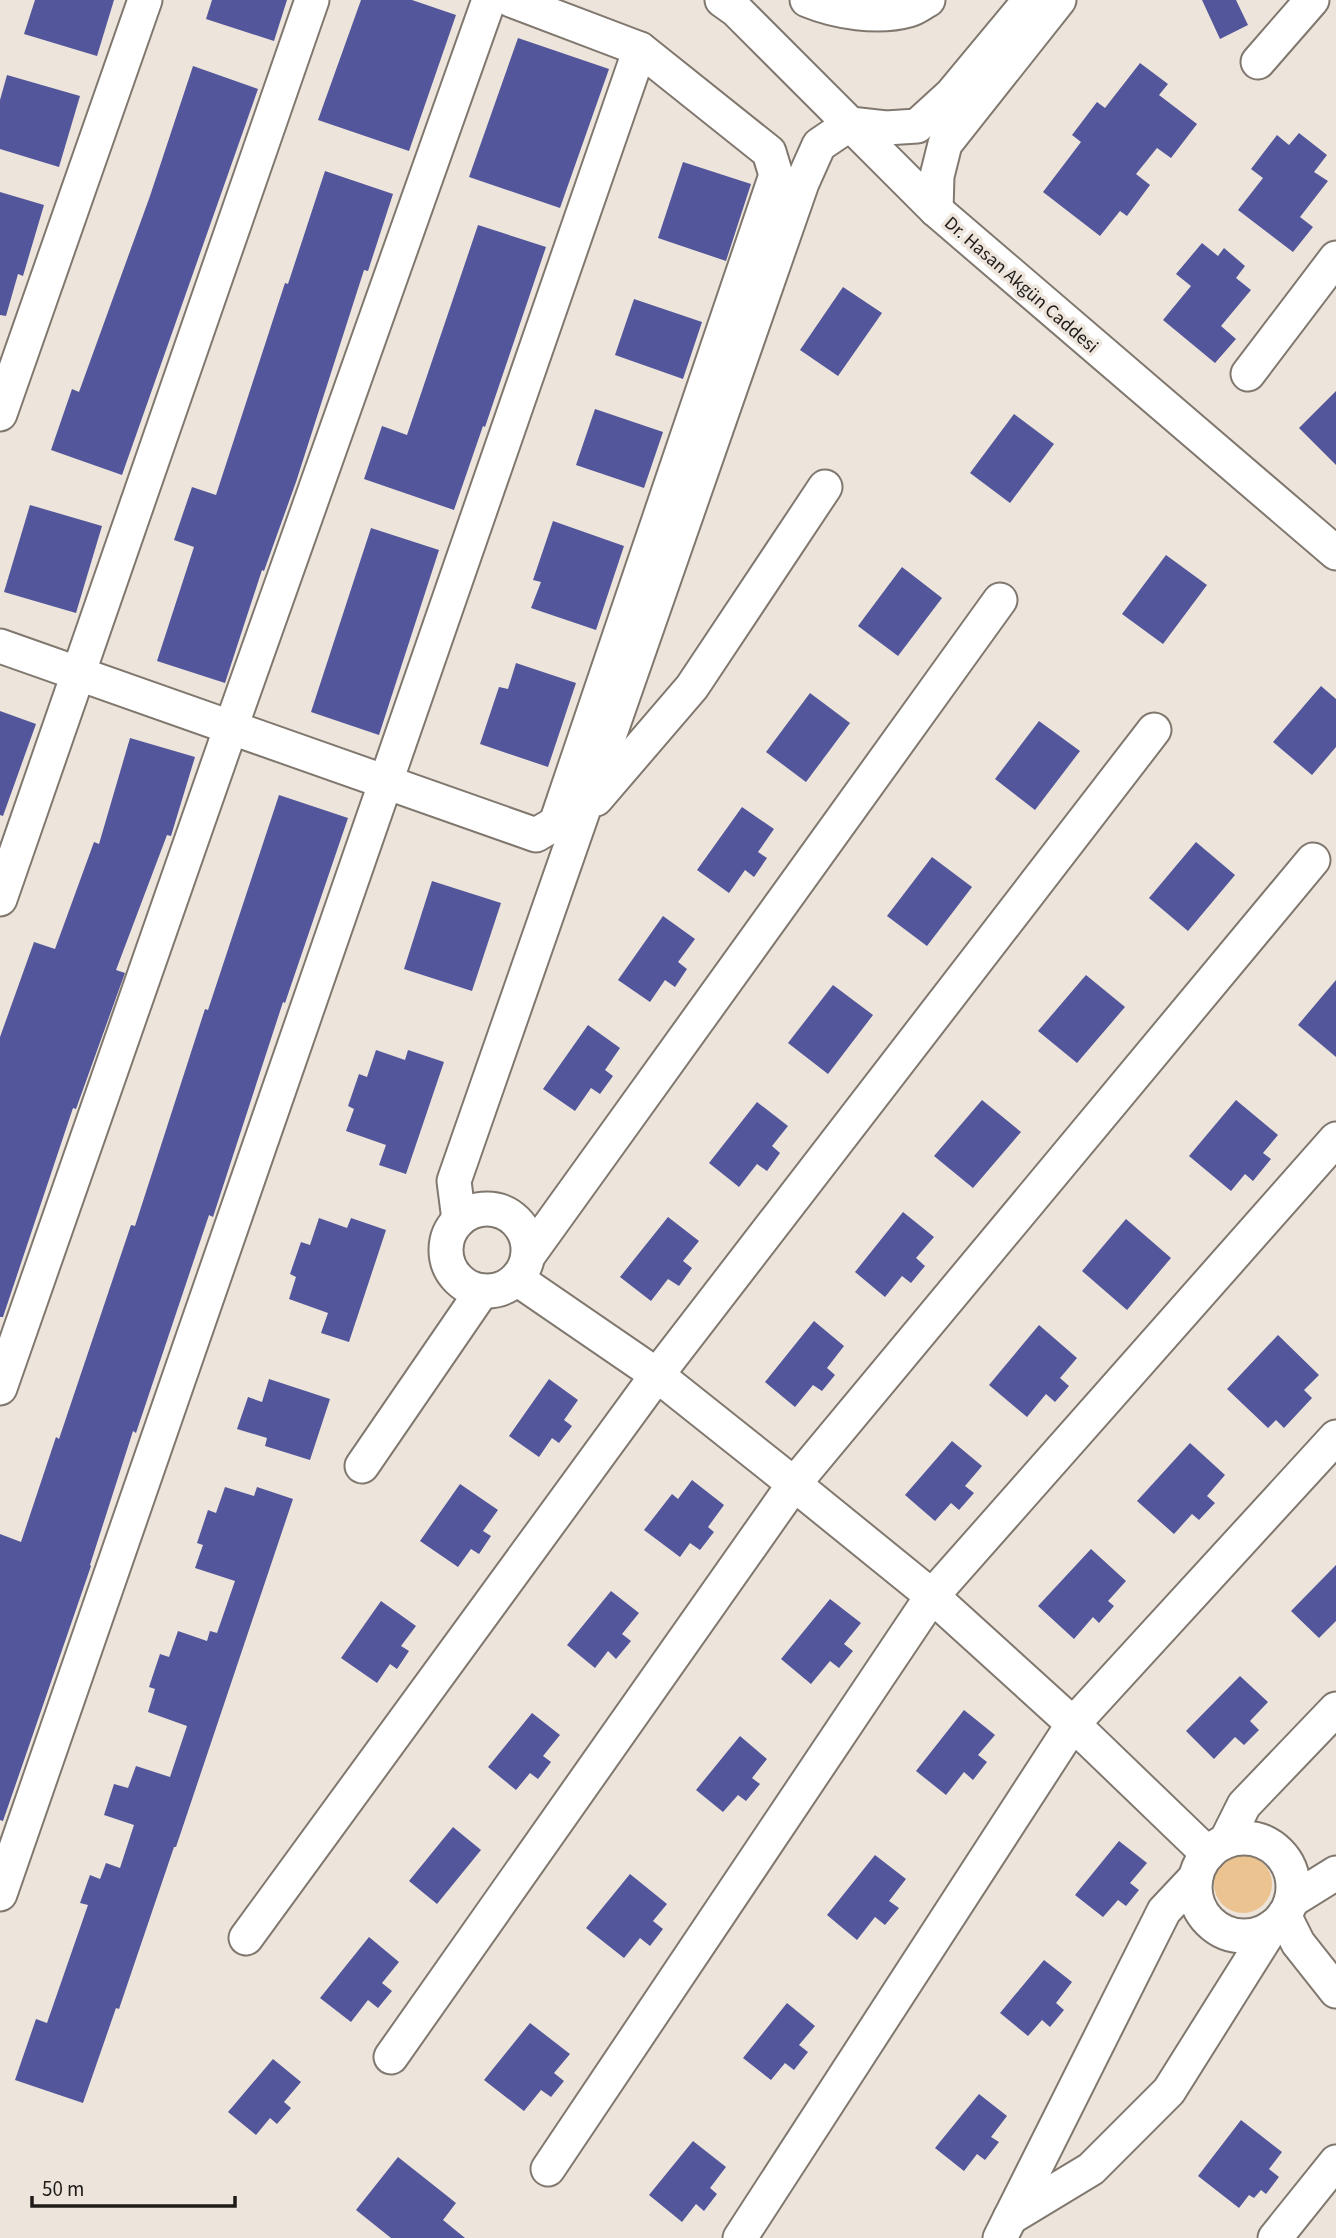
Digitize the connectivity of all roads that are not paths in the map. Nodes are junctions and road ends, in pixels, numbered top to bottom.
1 (145, 0) edge
2 (312, 0) edge
3 (489, 0) edge
4 (511, 0) edge
5 (722, 0) edge
6 (807, 0) edge
7 (929, 0) edge
8 (1030, 0) edge
9 (1059, 0) edge
10 (1312, 0) edge
11 (640, 48) junction
12 (1258, 62) dead end
13 (850, 124) junction
14 (936, 210) junction
15 (1336, 258) edge
16 (1248, 374) dead end
17 (0, 414) edge
18 (825, 487) dead end
19 (1336, 553) edge
20 (1000, 600) dead end
21 (0, 646) edge
22 (78, 673) junction
23 (230, 727) junction
24 (1154, 730) dead end
25 (386, 782) junction
26 (583, 814) junction
27 (1313, 860) dead end
28 (0, 899) edge
29 (1336, 1139) edge
30 (458, 1220) junction
31 (522, 1267) junction
32 (482, 1291) junction
33 (656, 1375) junction
34 (0, 1388) edge
35 (1336, 1437) edge
36 (362, 1466) dead end
37 (794, 1483) junction
38 (932, 1596) junction
39 (1336, 1709) edge
40 (1073, 1724) junction
41 (1210, 1858) junction
42 (1336, 1873) edge
43 (0, 1894) edge
44 (1283, 1914) junction
45 (246, 1938) dead end
46 (1336, 1991) edge
47 (391, 2057) dead end
48 (1336, 2162) edge
49 (548, 2169) dead end
50 (1005, 2228) edge
51 (740, 2238) edge
52 (1275, 2238) edge

1 - 17 street
2 - 22 street
3 - 23 street
4 - 11 street
5 - 13 street, Dr. Hasan Akgün Caddesi
6 - 7 street
8 - 13 street
9 - 14 street
10 - 12 street
11 - 25 street
11 - 25 street
13 - 14 street, Dr. Hasan Akgün Caddesi
13 - 26 street
14 - 19 street, Dr. Hasan Akgün Caddesi
15 - 16 street
18 - 26 street
20 - 31 street
21 - 22 street
22 - 23 street
22 - 28 street
23 - 25 street
23 - 34 street
24 - 33 street
25 - 43 street
26 - 30 street
27 - 37 street
29 - 38 street
30 - 31 street
30 - 32 street
31 - 32 street
31 - 33 street
32 - 36 street
33 - 37 street
33 - 45 street
35 - 40 street
37 - 38 street
37 - 47 street
38 - 40 street
38 - 49 street
39 - 41 street
40 - 41 street
40 - 51 street
41 - 44 street
41 - 44 street
41 - 50 street
42 - 44 street
44 - 46 street
44 - 50 street
48 - 52 street

